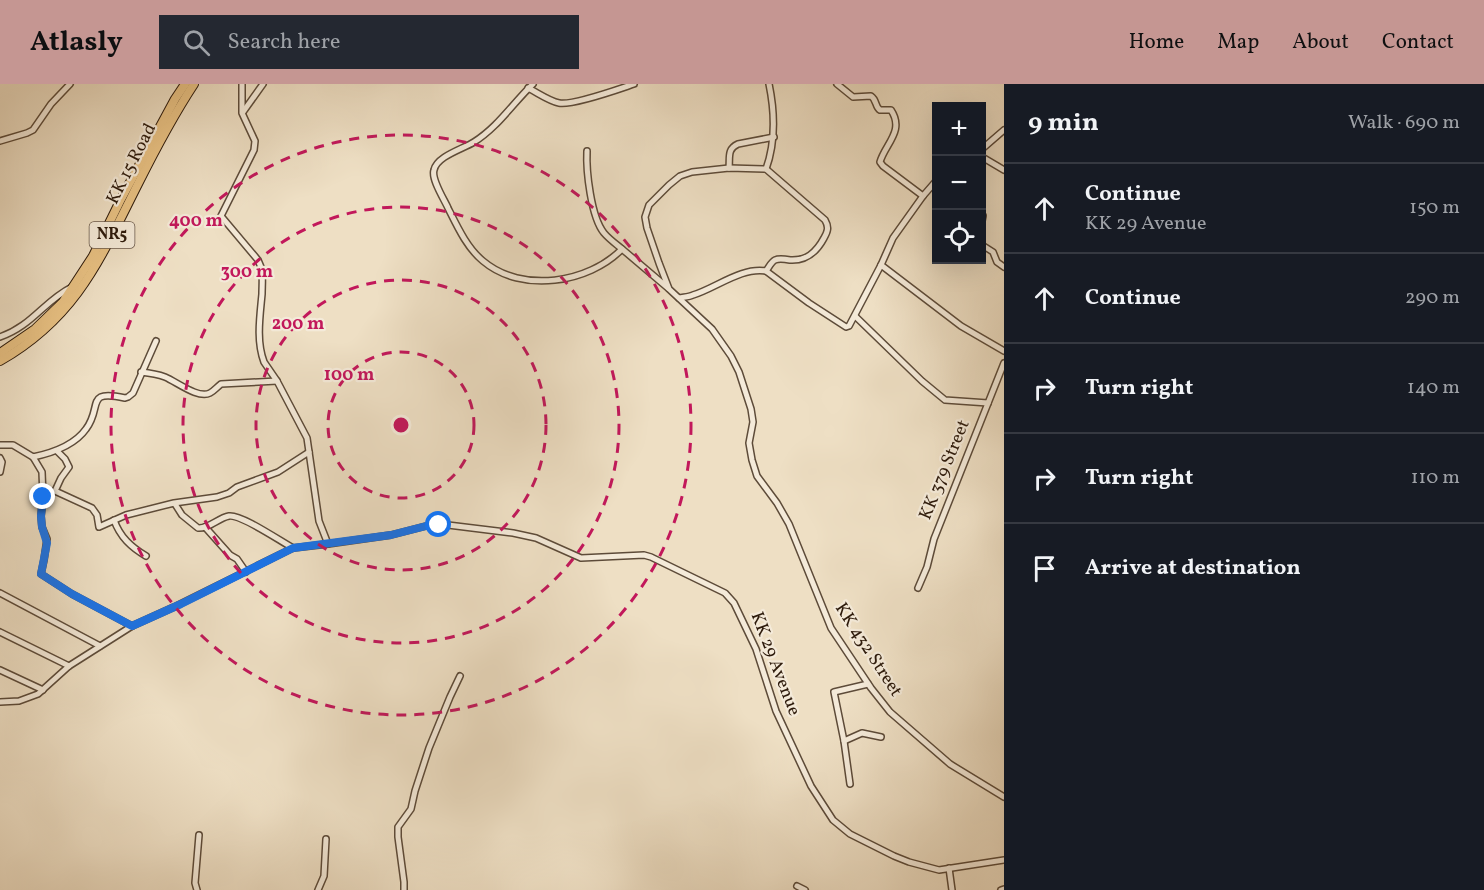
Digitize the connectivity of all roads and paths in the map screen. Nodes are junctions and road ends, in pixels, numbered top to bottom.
1 (70, 84) edge
2 (185, 84) edge
3 (194, 84) edge
4 (242, 84) edge
5 (263, 84) edge
6 (634, 84) edge
7 (769, 84) edge
8 (837, 84) edge
9 (531, 86) edge
10 (242, 113) junction
11 (1004, 130) edge
12 (774, 137) junction
13 (0, 141) edge
14 (986, 145) edge
15 (587, 151) dead end
16 (986, 160) edge
17 (729, 168) junction
18 (766, 169) junction
19 (1004, 170) edge
20 (932, 186) edge
21 (923, 196) junction
22 (986, 248) edge
23 (622, 249) junction
24 (881, 265) junction
25 (1004, 267) edge
26 (766, 272) junction
27 (73, 286) junction
28 (669, 289) junction
29 (679, 298) junction
30 (855, 316) junction
31 (0, 337) edge
32 (156, 341) dead end
33 (1004, 351) edge
34 (0, 353) edge
35 (0, 361) edge
36 (1004, 363) edge
37 (141, 372) junction
38 (277, 381) junction
39 (988, 403) junction
40 (0, 445) edge
41 (57, 451) junction
42 (309, 452) junction
43 (33, 457) junction
44 (0, 458) edge
45 (0, 472) edge
46 (176, 504) junction
47 (114, 520) junction
48 (205, 527) junction
49 (328, 544) junction
50 (293, 548) junction
51 (146, 556) dead end
52 (246, 572) junction
53 (918, 588) dead end
54 (0, 593) edge
55 (132, 626) junction
56 (0, 632) edge
57 (100, 646) junction
58 (69, 666) junction
59 (0, 670) edge
60 (460, 676) dead end
61 (868, 684) junction
62 (43, 690) junction
63 (0, 702) edge
64 (881, 737) dead end
65 (844, 741) junction
66 (850, 784) dead end
67 (1004, 797) edge
68 (199, 835) dead end
69 (326, 838) dead end
70 (1004, 860) edge
71 (949, 868) junction
72 (797, 886) dead end
73 (197, 890) edge
74 (318, 890) edge
75 (404, 890) edge
76 (805, 890) edge
77 (952, 890) edge

1 - 13 street
2 - 27 highway, KK 15 Road / NR5
3 - 35 highway, KK 15 Road / NR5
4 - 10 street
5 - 10 street
6 - 9 street
7 - 12 street
8 - 21 street
9 - 23 street
10 - 38 street
11 - 14 street
12 - 17 street
12 - 18 street
15 - 23 street
16 - 19 street
17 - 18 street
17 - 28 street
18 - 26 street
20 - 21 street
21 - 24 street
22 - 25 street
23 - 28 street
24 - 30 street
24 - 33 street
26 - 29 street
26 - 30 street
27 - 31 street
27 - 34 highway, KK 15 Road / NR5
28 - 29 street
29 - 61 street, KK 432 Street
30 - 39 street
32 - 37 street
36 - 39 street, KK 379 Street
37 - 38 street
37 - 41 street
38 - 42 street
39 - 53 street, KK 379 Street
40 - 43 street
41 - 43 street
41 - 47 street
42 - 46 street
42 - 49 street
43 - 55 street
44 - 45 street
46 - 47 street
46 - 48 street
47 - 51 street
48 - 50 street
48 - 52 street
49 - 50 street, KK 29 Avenue
49 - 71 street, KK 29 Avenue
50 - 52 street
52 - 55 street
54 - 57 street
55 - 57 street
56 - 58 street
57 - 58 street
58 - 62 street
59 - 62 street
60 - 75 street
61 - 65 street
61 - 67 street, KK 432 Street
62 - 63 street
64 - 65 street
65 - 66 street
68 - 73 street
69 - 74 street
70 - 71 street, KK 29 Avenue
71 - 77 street
72 - 76 street

